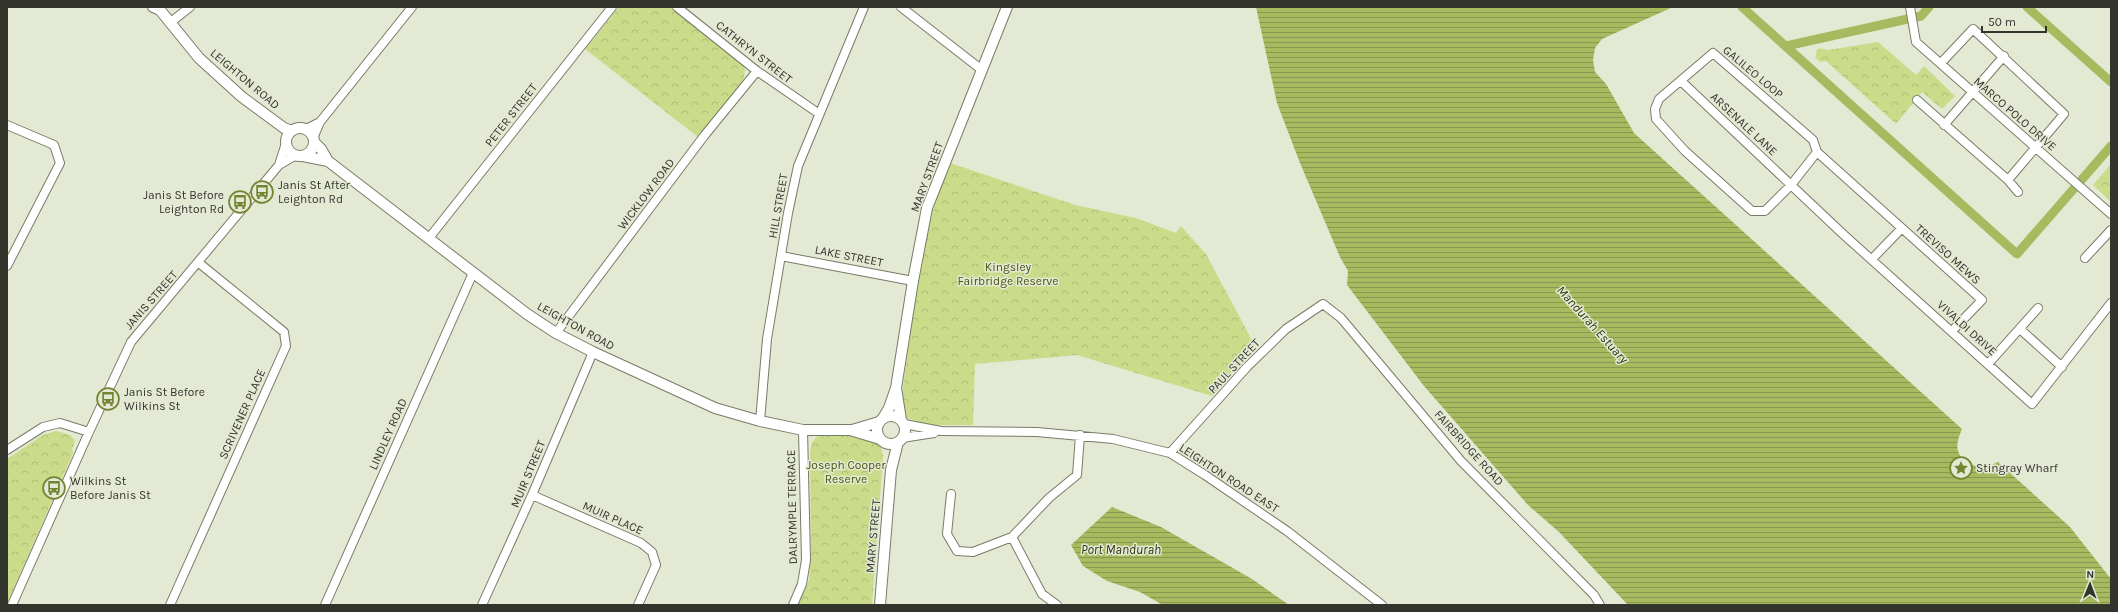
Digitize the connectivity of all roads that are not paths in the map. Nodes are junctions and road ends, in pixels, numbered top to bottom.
1 (190, 7) edge
2 (412, 7) edge
3 (612, 7) edge
4 (677, 7) edge
5 (864, 7) edge
6 (901, 7) edge
7 (1007, 7) edge
8 (1910, 7) edge
9 (158, 8) edge
10 (171, 22) junction
11 (2004, 56) junction
12 (1941, 63) junction
13 (982, 70) junction
14 (757, 71) junction
15 (1681, 81) junction
16 (1972, 92) junction
17 (1917, 100) dead end
18 (818, 113) junction
19 (320, 122) junction
20 (7, 125) edge
21 (1944, 125) junction
22 (306, 129) junction
23 (287, 135) junction
24 (314, 139) junction
25 (2035, 148) junction
26 (1817, 152) junction
27 (300, 155) junction
28 (328, 161) junction
29 (279, 165) junction
30 (2008, 180) junction
31 (1791, 185) junction
32 (2018, 192) dead end
33 (2111, 214) edge
34 (1902, 228) junction
35 (2111, 230) edge
36 (429, 238) junction
37 (781, 256) junction
38 (2085, 258) dead end
39 (1872, 259) junction
40 (199, 262) junction
41 (7, 266) edge
42 (473, 273) junction
43 (913, 281) junction
44 (2111, 303) edge
45 (1323, 304) joint
46 (2038, 308) dead end
47 (2020, 328) junction
48 (1952, 331) junction
49 (556, 332) junction
50 (593, 352) junction
51 (1988, 364) junction
52 (2062, 367) junction
53 (896, 388) junction
54 (881, 420) junction
55 (760, 421) junction
56 (902, 422) junction
57 (803, 430) junction
58 (850, 430) junction
59 (941, 431) junction
60 (89, 432) junction
61 (1080, 435) junction
62 (882, 440) junction
63 (900, 440) junction
64 (7, 450) edge
65 (1170, 453) junction
66 (891, 470) junction
67 (951, 494) dead end
68 (532, 495) junction
69 (1012, 537) junction
70 (12, 605) edge
71 (170, 605) edge
72 (324, 605) edge
73 (482, 605) edge
74 (638, 605) edge
75 (793, 605) edge
76 (880, 605) edge
77 (1057, 605) edge
78 (1382, 605) edge
79 (1600, 605) edge

1 - 10 street
2 - 19 street
3 - 36 street, PETER STREET
4 - 14 street, CATHRYN STREET
5 - 18 street, HILL STREET
6 - 13 street
7 - 13 street, MARY STREET
8 - 12 street, MARCO POLO DRIVE
9 - 10 street, LEIGHTON ROAD
10 - 23 street, LEIGHTON ROAD
11 - 12 street
11 - 16 street
11 - 25 street
12 - 16 street, MARCO POLO DRIVE
13 - 43 street, MARY STREET
14 - 18 street, CATHRYN STREET
14 - 49 street, WICKLOW ROAD
15 - 26 street, GALILEO LOOP
15 - 31 street, ARSENALE LANE
15 - 31 street, GALILEO LOOP
16 - 21 street
16 - 25 street, MARCO POLO DRIVE
17 - 21 street
18 - 37 street, HILL STREET
19 - 22 street
19 - 24 street
20 - 41 street
21 - 30 street
22 - 23 street
22 - 24 street, LEIGHTON ROAD
23 - 27 street, LEIGHTON ROAD
23 - 29 street, JANIS STREET
24 - 27 street
24 - 28 street, LEIGHTON ROAD
25 - 30 street
25 - 33 street, MARCO POLO DRIVE
26 - 31 street, GALILEO LOOP
26 - 34 street, TREVISO MEWS
27 - 28 street, LEIGHTON ROAD
27 - 29 street, JANIS STREET
28 - 36 street, LEIGHTON ROAD
29 - 40 street, JANIS STREET
30 - 32 street
31 - 39 street, VIVALDI DRIVE
34 - 39 street, TREVISO MEWS
34 - 48 street, TREVISO MEWS
35 - 38 street
36 - 42 street, LEIGHTON ROAD
37 - 43 street, LAKE STREET
37 - 55 street, HILL STREET
39 - 48 street, VIVALDI DRIVE
40 - 60 street, JANIS STREET
40 - 71 street, SCRIVENER PLACE
42 - 49 street, LEIGHTON ROAD
42 - 72 street, LINDLEY ROAD
43 - 53 street, MARY STREET
44 - 52 street, VIVALDI DRIVE
45 - 65 street, PAUL STREET
45 - 79 street, FAIRBRIDGE ROAD
46 - 47 street
47 - 51 street
47 - 52 street
48 - 51 street, VIVALDI DRIVE
49 - 50 street, LEIGHTON ROAD
50 - 55 street, LEIGHTON ROAD
50 - 68 street, MUIR STREET
51 - 52 street, VIVALDI DRIVE
53 - 54 street, MARY STREET
53 - 56 street, MARY STREET
54 - 56 street
54 - 58 street, LEIGHTON ROAD
54 - 62 street, MARY STREET
55 - 57 street, LEIGHTON ROAD
56 - 59 street, LEIGHTON ROAD EAST
56 - 63 street, MARY STREET
57 - 58 street, LEIGHTON ROAD
57 - 75 street, DALRYMPLE TERRACE
58 - 62 street, LEIGHTON ROAD
59 - 61 street, LEIGHTON ROAD EAST
59 - 63 street, LEIGHTON ROAD EAST
60 - 64 street
60 - 70 street, JANIS STREET
61 - 65 street, LEIGHTON ROAD EAST
61 - 69 street
62 - 63 street
62 - 66 street, MARY STREET
63 - 66 street, MARY STREET
65 - 78 street, LEIGHTON ROAD EAST
66 - 76 street, MARY STREET
67 - 69 street
68 - 73 street, MUIR STREET
68 - 74 street, MUIR PLACE
69 - 77 street

